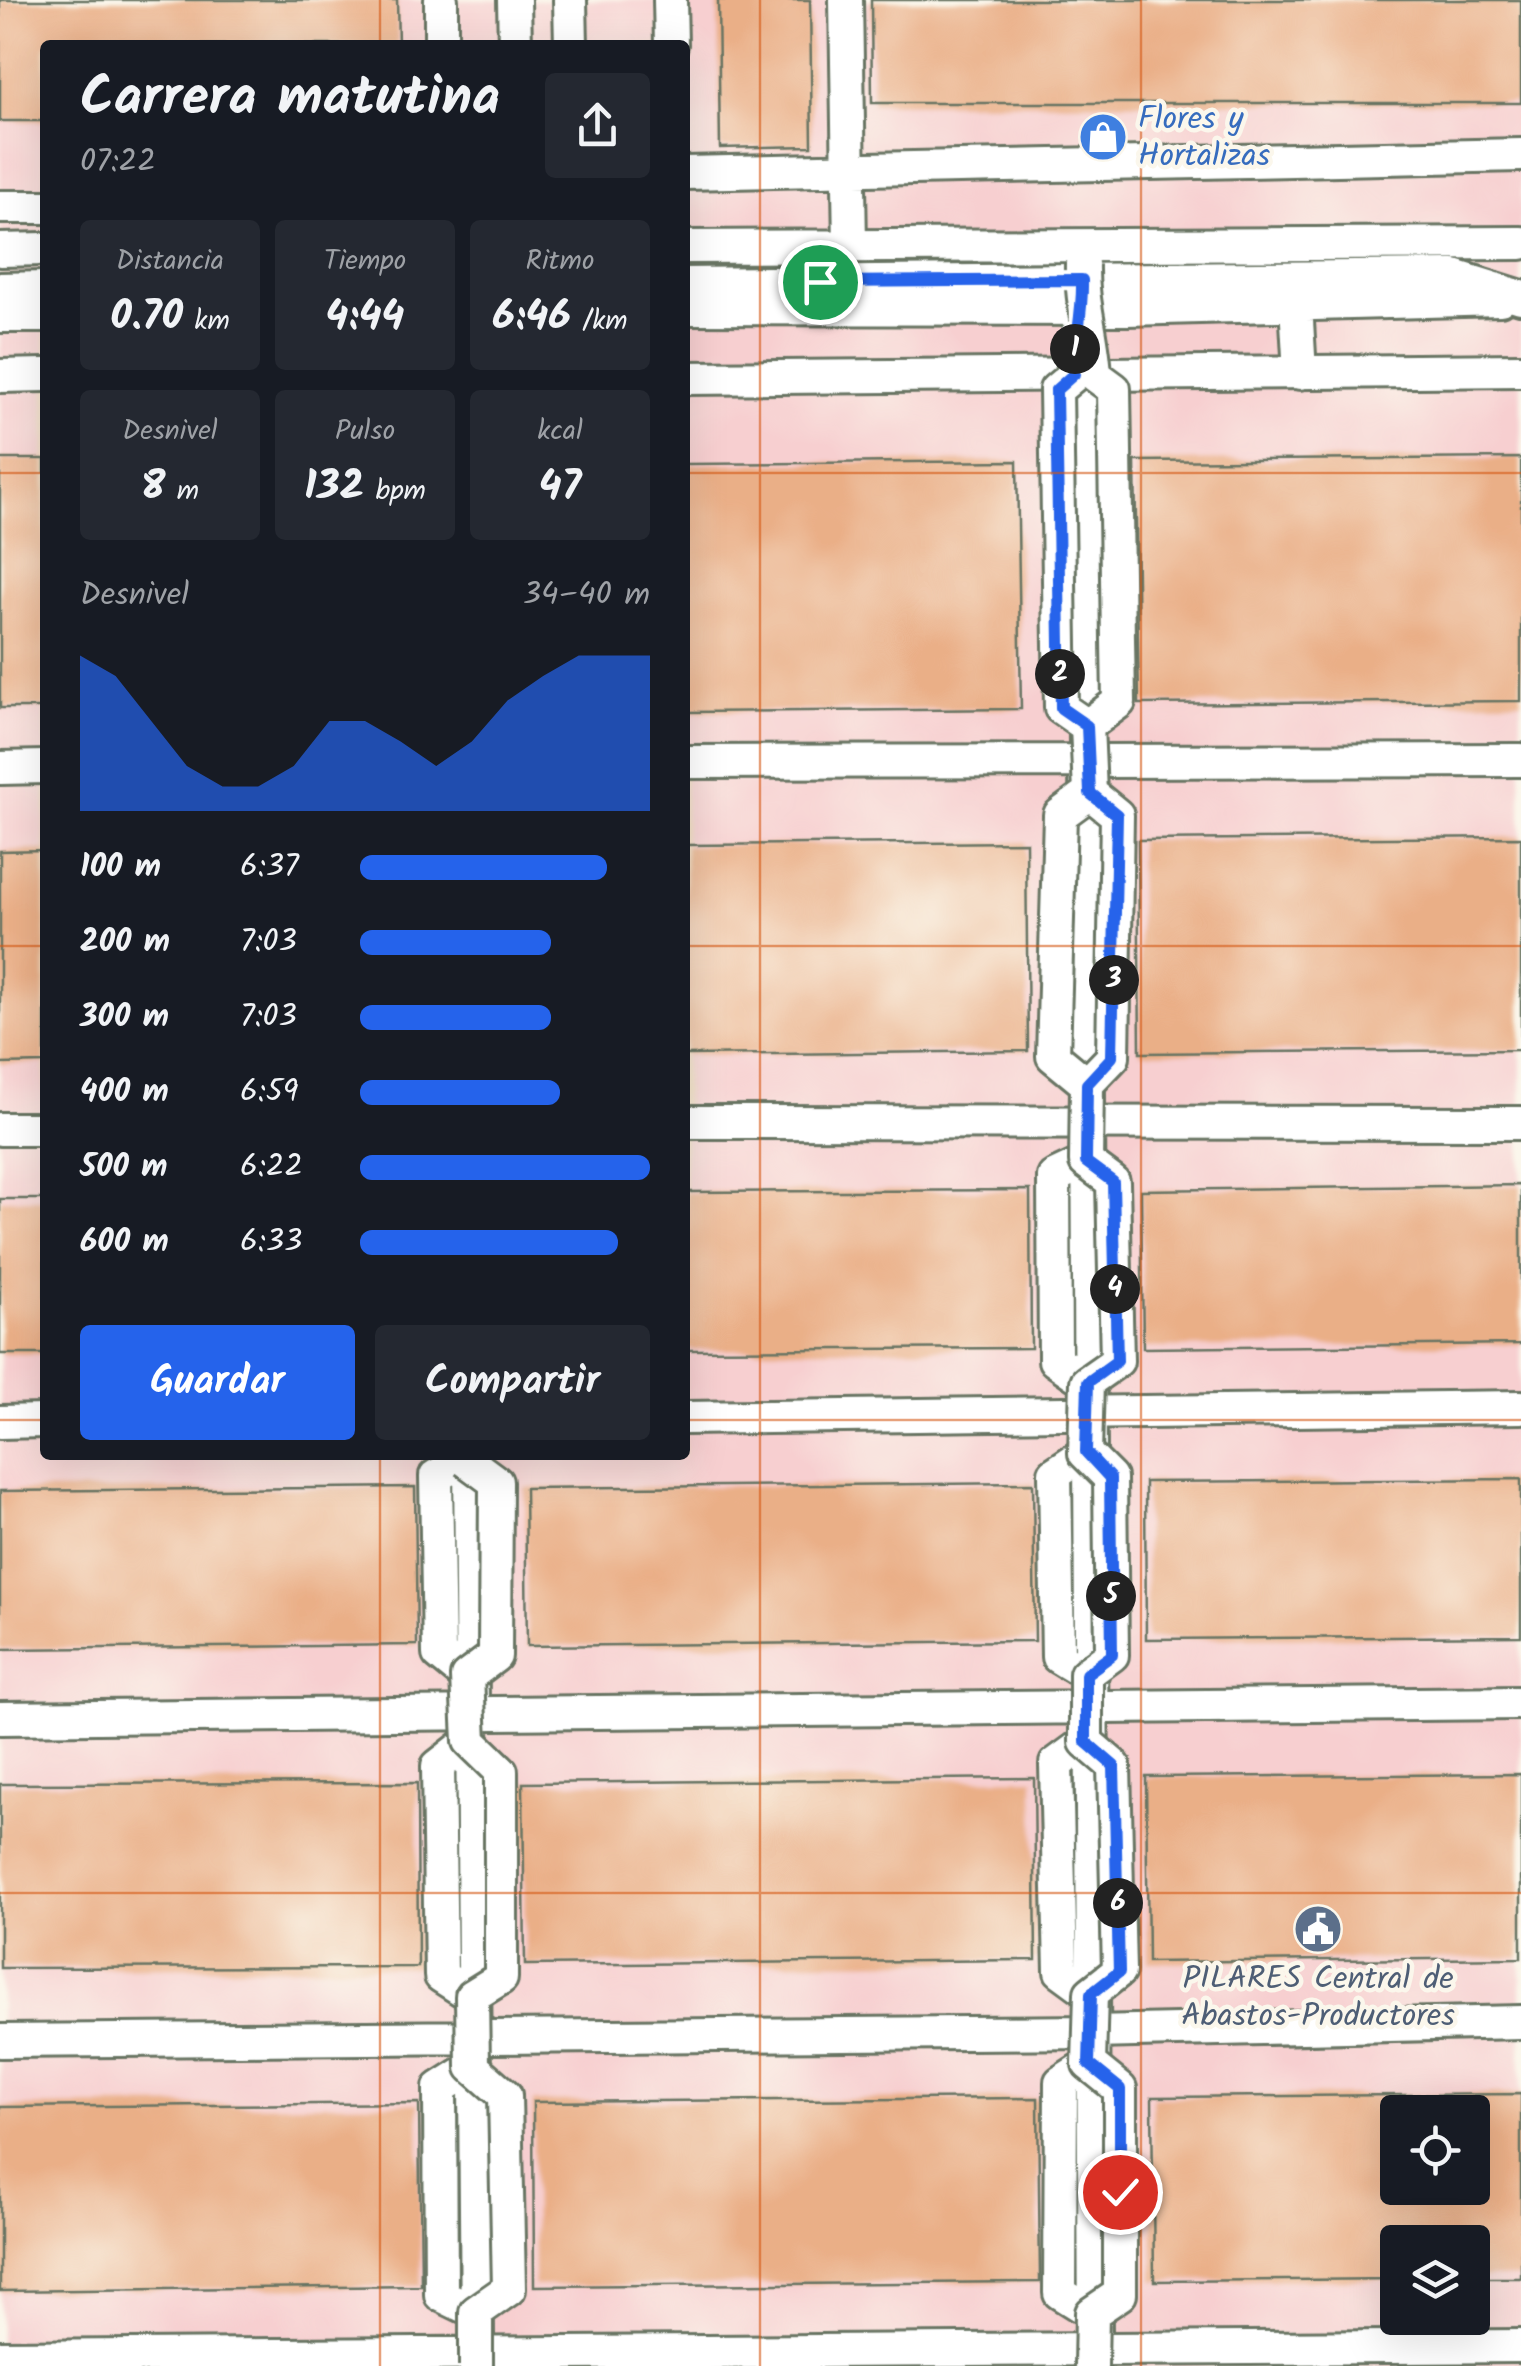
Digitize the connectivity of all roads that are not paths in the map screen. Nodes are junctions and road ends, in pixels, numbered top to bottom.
1 (441, 0) edge
2 (514, 0) edge
3 (570, 0) edge
4 (670, 0) edge
5 (846, 0) edge
6 (441, 40) edge
7 (515, 40) edge
8 (571, 40) edge
9 (670, 40) edge
10 (1521, 155) edge
11 (847, 170) junction
12 (690, 173) edge
13 (0, 207) edge
14 (40, 207) edge
15 (1509, 243) edge
16 (690, 246) edge
17 (850, 246) junction
18 (0, 250) edge
19 (40, 250) edge
20 (690, 251) edge
21 (1454, 268) junction
22 (1082, 272) junction
23 (0, 274) edge
24 (40, 274) edge
25 (40, 288) edge
26 (0, 289) edge
27 (690, 292) edge
28 (690, 292) edge
29 (1521, 298) edge
30 (1296, 304) junction
31 (1083, 314) junction
32 (0, 316) edge
33 (40, 316) edge
34 (1521, 370) edge
35 (1300, 372) junction
36 (40, 375) edge
37 (0, 376) edge
38 (690, 378) edge
39 (1084, 398) dead end
40 (1087, 726) junction
41 (1085, 759) junction
42 (1521, 760) edge
43 (690, 762) edge
44 (40, 767) edge
45 (0, 768) edge
46 (1090, 793) junction
47 (1087, 1084) junction
48 (690, 1122) edge
49 (1088, 1122) junction
50 (1521, 1122) edge
51 (40, 1128) edge
52 (0, 1129) edge
53 (1086, 1162) junction
54 (1089, 1398) junction
55 (1521, 1407) edge
56 (690, 1418) edge
57 (0, 1422) edge
58 (40, 1422) edge
59 (1086, 1452) junction
60 (462, 1460) edge
61 (467, 1460) edge
62 (470, 1460) edge
63 (1086, 1674) junction
64 (467, 1677) junction
65 (1521, 1703) edge
66 (1092, 1709) junction
67 (0, 1718) edge
68 (471, 1727) junction
69 (1086, 1742) junction
70 (1091, 1994) junction
71 (472, 1996) junction
72 (1521, 2022) edge
73 (0, 2041) edge
74 (1091, 2048) junction
75 (474, 2052) junction
76 (476, 2312) junction
77 (1092, 2313) junction
78 (1521, 2346) edge
79 (0, 2356) edge
80 (477, 2361) edge
81 (1094, 2361) edge

1 - 6 street
2 - 7 street
3 - 8 street
4 - 9 street
5 - 11 street
10 - 11 street
11 - 12 street
11 - 17 street
13 - 14 street
15 - 17 street
15 - 21 street
16 - 17 street
18 - 19 street
20 - 22 street
21 - 22 street
21 - 29 street
22 - 27 street
22 - 31 street, bridge
23 - 24 street
25 - 26 street
28 - 30 street
29 - 30 street
30 - 35 street
31 - 40 street, bridge
31 - 40 street, bridge
32 - 33 street
34 - 35 street
35 - 38 street
36 - 37 street
39 - 41 street
40 - 46 street, bridge
41 - 42 street
41 - 43 street
41 - 49 street
44 - 45 street
46 - 47 street, bridge
46 - 47 street, bridge
47 - 53 street, bridge
48 - 49 street
49 - 50 street
49 - 54 street
51 - 52 street
53 - 54 street, bridge
53 - 54 street
54 - 55 street
54 - 56 street
54 - 59 street, bridge
54 - 66 street
57 - 58 street
59 - 63 street, bridge
59 - 63 street
60 - 64 street
61 - 68 street
62 - 64 street, bridge
63 - 69 street, bridge
64 - 68 street, bridge
65 - 66 street
66 - 68 street
66 - 74 street
67 - 68 street
68 - 71 street, bridge
68 - 71 street
68 - 75 street
69 - 70 street, bridge
69 - 70 street
70 - 74 street, bridge
71 - 75 street, bridge
72 - 74 street
73 - 75 street
74 - 75 street
74 - 77 street, bridge
74 - 77 street
74 - 81 street
75 - 76 street, bridge
75 - 76 street
75 - 80 street
76 - 80 street, bridge
77 - 81 street, bridge
78 - 81 street
79 - 80 street
80 - 81 street

